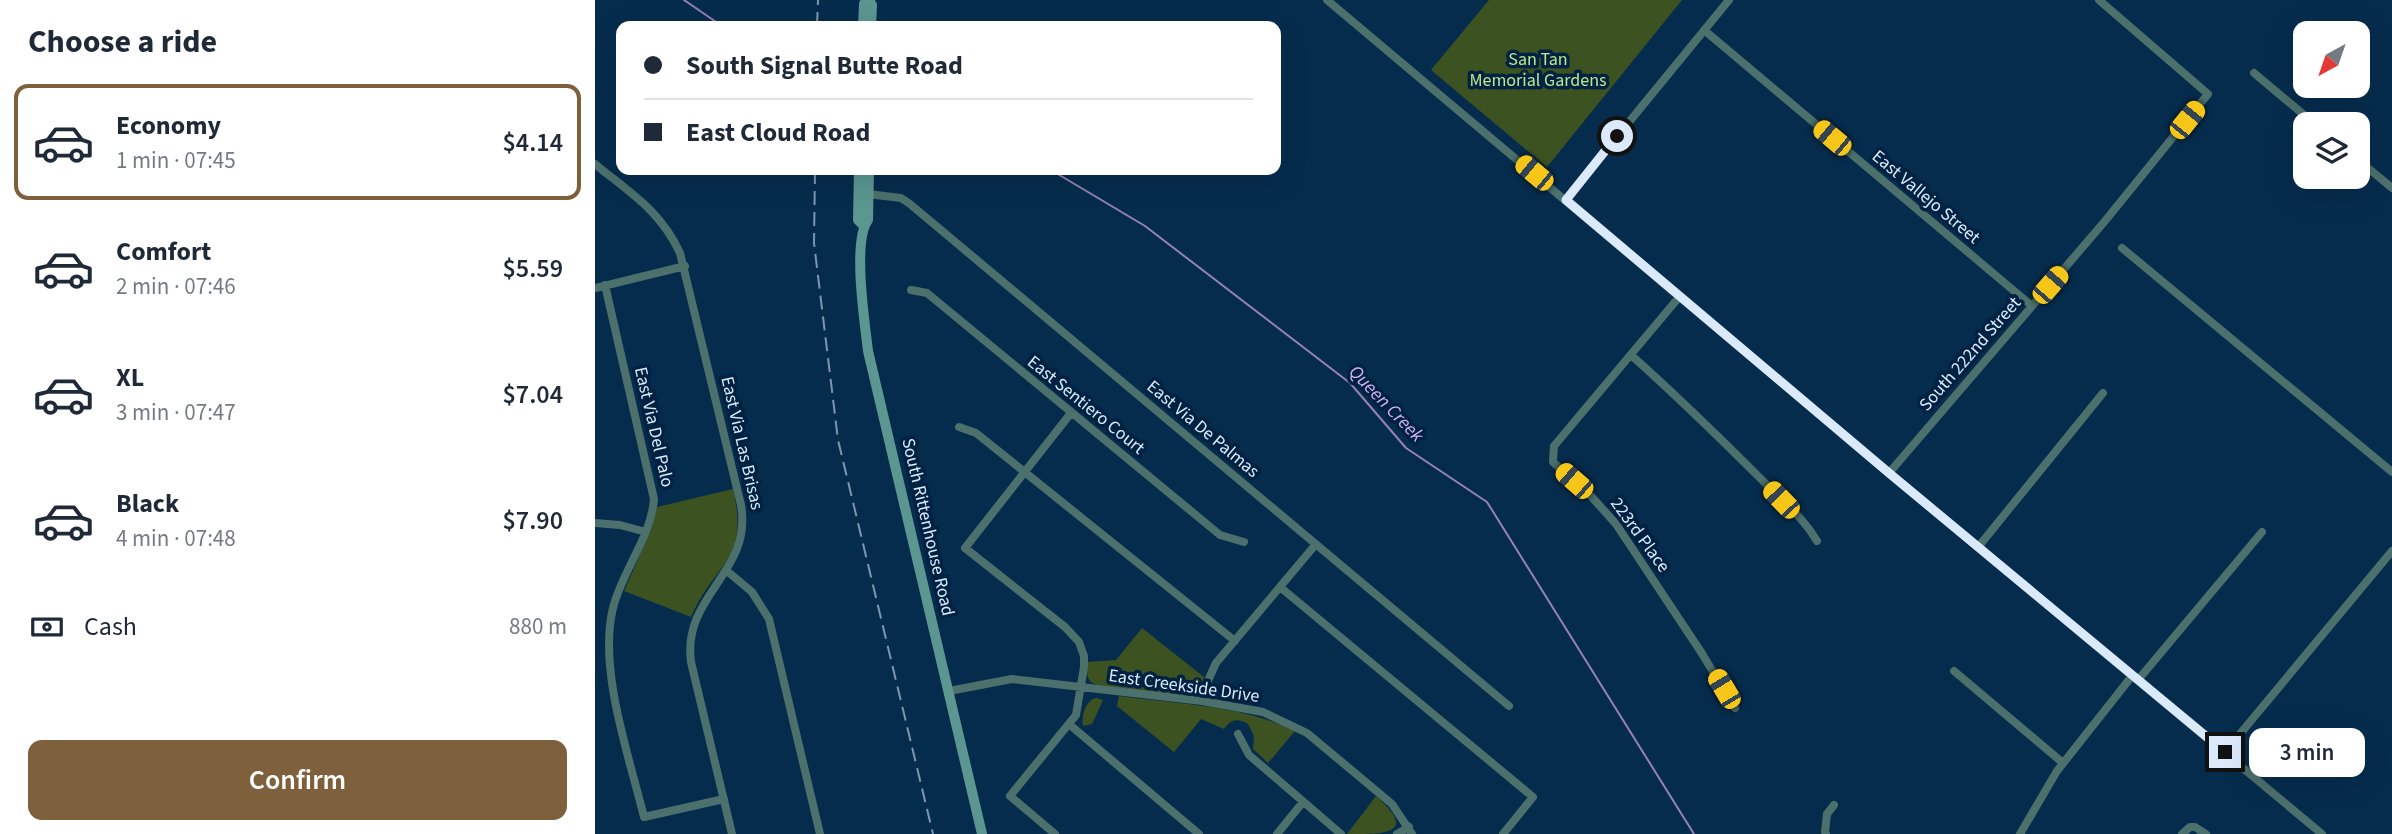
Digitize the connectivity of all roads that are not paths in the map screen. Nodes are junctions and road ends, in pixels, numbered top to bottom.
1 (868, 0) edge
2 (1327, 0) edge
3 (1729, 0) edge
4 (2099, 0) edge
5 (863, 21) edge
6 (871, 21) edge
7 (1704, 30) junction
8 (2254, 73) dead end
9 (2301, 112) edge
10 (595, 164) edge
11 (2370, 170) edge
12 (859, 175) edge
13 (869, 175) edge
14 (2392, 188) edge
15 (868, 194) junction
16 (1566, 200) junction
17 (864, 226) junction
18 (2122, 248) dead end
19 (685, 266) junction
20 (605, 285) junction
21 (595, 288) edge
22 (911, 290) dead end
23 (1680, 296) junction
24 (2032, 306) junction
25 (1631, 355) junction
26 (2103, 393) dead end
27 (1071, 413) junction
28 (959, 427) dead end
29 (2392, 472) edge
30 (1024, 473) junction
31 (1889, 473) junction
32 (595, 523) edge
33 (646, 531) junction
34 (2262, 532) dead end
35 (1818, 541) dead end
36 (1244, 542) dead end
37 (1316, 544) junction
38 (1979, 546) junction
39 (2392, 551) edge
40 (727, 571) junction
41 (1280, 587) junction
42 (1235, 641) junction
43 (1954, 671) dead end
44 (2135, 678) junction
45 (1081, 687) junction
46 (949, 691) junction
47 (1202, 701) junction
48 (1509, 706) dead end
49 (1735, 708) dead end
50 (1070, 725) junction
51 (1238, 734) dead end
52 (2225, 752) junction
53 (2063, 763) junction
54 (724, 799) junction
55 (1303, 802) junction
56 (1834, 805) dead end
57 (1411, 831) edge
58 (732, 834) edge
59 (820, 834) edge
60 (982, 834) edge
61 (1055, 834) edge
62 (1199, 834) edge
63 (1277, 834) edge
64 (1341, 834) edge
65 (1397, 834) edge
66 (1503, 834) edge
67 (1826, 834) edge
68 (2019, 834) edge
69 (2182, 834) edge
70 (2206, 834) edge
71 (2322, 834) edge

1 - 5 main road
1 - 6 main road
2 - 16 street
3 - 7 street
4 - 24 street, South 222nd Street
7 - 16 street
7 - 24 street, East Vallejo Street
8 - 9 street
10 - 19 street, East Via Las Brisas
11 - 14 street
12 - 17 main road, South Rittenhouse Road
13 - 15 main road, South Rittenhouse Road
15 - 17 main road, South Rittenhouse Road
15 - 37 street, East Via De Palmas
16 - 23 street
17 - 46 main road, South Rittenhouse Road
18 - 29 street
19 - 20 street
19 - 40 street, East Via Las Brisas
20 - 21 street
20 - 33 street, East Via Del Palo
22 - 27 street, East Sentiero Court
23 - 25 street, 223rd Place
23 - 31 street
24 - 31 street, South 222nd Street
25 - 35 street
25 - 49 street, 223rd Place
26 - 38 street
27 - 30 street
27 - 36 street, East Sentiero Court
28 - 30 street
30 - 42 street
30 - 45 street
31 - 38 street
32 - 33 street
33 - 54 street, East Via Del Palo
34 - 44 street
37 - 41 street
37 - 48 street, East Via De Palmas
38 - 44 street
39 - 52 street
40 - 54 street, East Via Las Brisas
40 - 59 street
41 - 42 street
41 - 66 street
42 - 47 street
43 - 53 street
44 - 52 street
44 - 53 street
45 - 46 street, East Creekside Drive
45 - 47 street, East Creekside Drive
45 - 50 street
46 - 60 main road, South Rittenhouse Road
47 - 57 street, East Creekside Drive
50 - 61 street
50 - 62 street
51 - 55 street
52 - 71 street
53 - 68 street
54 - 58 street, East Via Las Brisas
55 - 63 street
55 - 64 street
56 - 67 street
57 - 65 street
69 - 70 street

